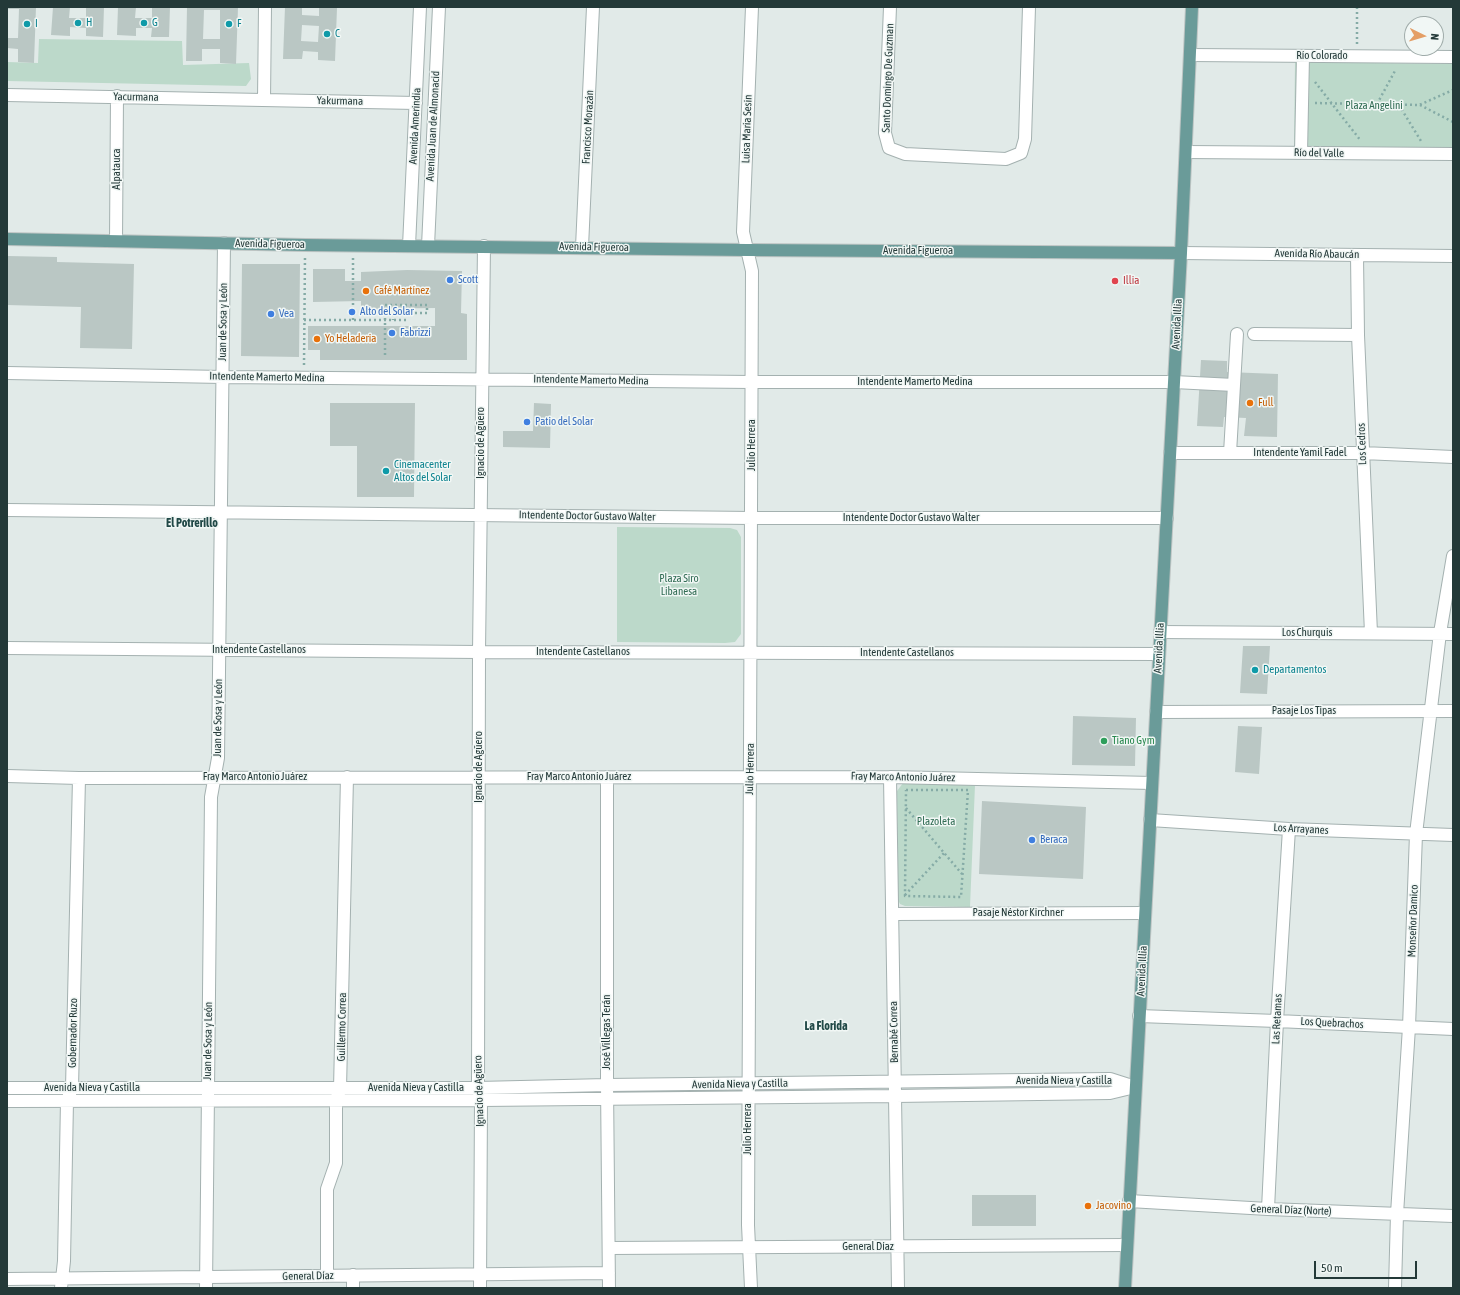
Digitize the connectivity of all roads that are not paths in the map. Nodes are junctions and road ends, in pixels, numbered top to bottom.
1 (265, 7) edge
2 (420, 7) edge
3 (439, 7) edge
4 (593, 7) edge
5 (752, 7) edge
6 (890, 7) edge
7 (1029, 7) edge
8 (1192, 7) edge
9 (1190, 55) junction
10 (1453, 57) edge
11 (1303, 61) junction
12 (7, 94) edge
13 (117, 96) junction
14 (264, 100) junction
15 (416, 103) junction
16 (1186, 152) junction
17 (1301, 153) junction
18 (1453, 154) edge
19 (7, 240) edge
20 (116, 242) junction
21 (224, 243) junction
22 (409, 246) junction
23 (428, 246) junction
24 (484, 246) junction
25 (582, 247) junction
26 (747, 250) junction
27 (1181, 253) junction
28 (1357, 255) junction
29 (1453, 256) edge
30 (1237, 334) dead end
31 (1254, 334) dead end
32 (1358, 335) junction
33 (7, 373) edge
34 (223, 377) junction
35 (482, 379) junction
36 (752, 382) junction
37 (1174, 382) junction
38 (1234, 385) junction
39 (1170, 453) junction
40 (1230, 453) junction
41 (1362, 454) junction
42 (1453, 457) edge
43 (7, 510) edge
44 (221, 511) junction
45 (481, 515) junction
46 (752, 518) junction
47 (1167, 518) junction
48 (1453, 556) edge
49 (1160, 632) junction
50 (1371, 633) junction
51 (1440, 633) junction
52 (1453, 634) edge
53 (7, 648) edge
54 (220, 650) junction
55 (479, 652) junction
56 (752, 653) junction
57 (1159, 654) junction
58 (1430, 711) junction
59 (1453, 711) edge
60 (1156, 712) junction
61 (7, 776) edge
62 (750, 776) junction
63 (215, 777) junction
64 (347, 777) junction
65 (479, 777) junction
66 (607, 777) junction
67 (890, 777) junction
68 (79, 778) junction
69 (1152, 783) junction
70 (1150, 820) junction
71 (1289, 829) junction
72 (1416, 834) junction
73 (1453, 836) edge
74 (1145, 913) junction
75 (892, 914) junction
76 (1139, 1016) junction
77 (1277, 1020) junction
78 (1409, 1027) junction
79 (1453, 1029) edge
80 (894, 1082) junction
81 (749, 1084) junction
82 (607, 1085) junction
83 (1135, 1087) junction
84 (7, 1088) edge
85 (72, 1088) junction
86 (338, 1094) junction
87 (479, 1094) junction
88 (208, 1095) junction
89 (895, 1096) junction
90 (607, 1098) junction
91 (749, 1098) junction
92 (7, 1101) edge
93 (67, 1101) junction
94 (1129, 1202) junction
95 (1268, 1209) junction
96 (1397, 1214) junction
97 (1453, 1216) edge
98 (1127, 1245) junction
99 (897, 1247) junction
100 (609, 1248) junction
101 (750, 1248) junction
102 (609, 1272) junction
103 (480, 1273) junction
104 (353, 1275) junction
105 (327, 1276) junction
106 (7, 1279) edge
107 (206, 1283) edge
108 (62, 1284) edge
109 (353, 1288) edge
110 (480, 1288) edge
111 (609, 1288) edge
112 (751, 1288) edge
113 (898, 1288) edge
114 (1124, 1288) edge
115 (1395, 1288) edge

1 - 14 street
2 - 15 street, Avenida Amerindia
3 - 23 street, Avenida Juan de Almonacid
4 - 25 street, Francisco Morazán
5 - 26 street, Luisa Maria Sesin
6 - 7 street, Santo Domingo De Guzman
8 - 9 main road, Avenida Illia
9 - 11 street, Río Colorado
9 - 16 main road, Avenida Illia
10 - 11 street, Río Colorado
11 - 17 street
12 - 13 street, Yacurmana
13 - 14 street, Yacurmana
13 - 20 street, Alpatauca
14 - 15 street, Yakurmana
15 - 22 street, Avenida Amerindia
16 - 17 street, Río del Valle
16 - 27 main road, Avenida Illia
17 - 18 street, Río del Valle
19 - 20 main road, Avenida Figueroa
20 - 21 main road, Avenida Figueroa
21 - 22 main road, Avenida Figueroa
21 - 34 street, Juan de Sosa y León
22 - 23 main road, Avenida Figueroa
23 - 24 main road, Avenida Figueroa
24 - 25 main road, Avenida Figueroa
24 - 35 street, Ignacio de Agüero
25 - 26 main road, Avenida Figueroa
26 - 27 main road, Avenida Figueroa
26 - 36 street, Julio Herrera
27 - 28 street, Avenida Río Abaucán
27 - 37 main road, Avenida Illia
28 - 29 street, Avenida Río Abaucán
28 - 32 street, Los Cedros
30 - 38 street
31 - 32 street
32 - 41 street, Los Cedros
33 - 34 street, Intendente Mamerto Medina
34 - 35 street, Intendente Mamerto Medina
34 - 44 street, Juan de Sosa y León
35 - 36 street, Intendente Mamerto Medina
35 - 45 street, Ignacio de Agüero
36 - 37 street, Intendente Mamerto Medina
36 - 46 street, Julio Herrera
37 - 38 street, Intendente Mamerto Medina
37 - 39 main road, Avenida Illia
38 - 40 street
39 - 40 street, Intendente Yamil Fadel
39 - 47 main road, Avenida Illia
40 - 41 street, Intendente Yamil Fadel
41 - 42 street, Intendente Yamil Fadel
41 - 50 street, Los Cedros
43 - 44 street, Intendente Doctor Gustavo Walter
44 - 45 street, Intendente Doctor Gustavo Walter
44 - 54 street, Juan de Sosa y León
45 - 46 street, Intendente Doctor Gustavo Walter
45 - 55 street, Ignacio de Agüero
46 - 47 street, Intendente Doctor Gustavo Walter
46 - 56 street, Julio Herrera
47 - 49 main road, Avenida Illia
48 - 51 street, Monseñor Damico
49 - 50 street, Los Churquis
49 - 57 main road, Avenida Illia
50 - 51 street, Los Churquis
51 - 52 street, Los Churquis
51 - 58 street, Monseñor Damico
53 - 54 street, Intendente Castellanos
54 - 55 street, Intendente Castellanos
54 - 63 street, Juan de Sosa y León
55 - 56 street, Intendente Castellanos
55 - 65 street, Ignacio de Agüero
56 - 57 street, Intendente Castellanos
56 - 62 street, Julio Herrera
57 - 60 main road, Avenida Illia
58 - 59 street, Pasaje Los Tipas
58 - 60 street, Pasaje Los Tipas
58 - 72 street, Monseñor Damico
60 - 69 main road, Avenida Illia
61 - 68 street, Fray Marco Antonio Juárez
62 - 66 street, Fray Marco Antonio Juárez
62 - 67 street, Fray Marco Antonio Juárez
62 - 81 street, Julio Herrera
63 - 64 street, Fray Marco Antonio Juárez
63 - 68 street, Fray Marco Antonio Juárez
63 - 88 street, Juan de Sosa y León
64 - 65 street, Fray Marco Antonio Juárez
64 - 86 street, Guillermo Correa
65 - 66 street, Fray Marco Antonio Juárez
65 - 87 street, Ignacio de Agüero
66 - 82 street, José Villegas Terán
67 - 69 street, Fray Marco Antonio Juárez
67 - 75 street, Bernabé Correa
68 - 85 street, Gobernador Ruzo
69 - 70 main road, Avenida Illia
70 - 71 street, Los Arrayanes
70 - 74 main road, Avenida Illia
71 - 72 street, Los Arrayanes
71 - 77 street, Las Retamas
72 - 73 street, Los Arrayanes
72 - 78 street, Monseñor Damico
74 - 75 street, Pasaje Néstor Kirchner
74 - 76 main road, Avenida Illia
75 - 80 street, Bernabé Correa
76 - 77 street, Los Quebrachos
76 - 83 main road, Avenida Illia
77 - 78 street, Los Quebrachos
77 - 95 street, Las Retamas
78 - 79 street, Los Quebrachos
78 - 96 street, Monseñor Damico
80 - 81 street, Avenida Nieva y Castilla
80 - 83 street, Avenida Nieva y Castilla
80 - 89 street, Bernabé Correa
81 - 82 street, Avenida Nieva y Castilla
81 - 91 street, Julio Herrera
82 - 87 street, Avenida Nieva y Castilla
82 - 90 street, José Villegas Terán
83 - 89 street, Avenida Nieva y Castilla
83 - 94 main road, Avenida Illia
84 - 85 street, Avenida Nieva y Castilla
85 - 88 street, Avenida Nieva y Castilla
85 - 93 street, Gobernador Ruzo
86 - 87 street, Avenida Nieva y Castilla
86 - 88 street, Avenida Nieva y Castilla
86 - 105 street, Guillermo Correa
87 - 90 street, Avenida Nieva y Castilla
87 - 103 street, Ignacio de Agüero
88 - 93 street, Avenida Nieva y Castilla
88 - 107 street, Juan de Sosa y León
89 - 91 street, Avenida Nieva y Castilla
89 - 99 street, Bernabé Correa
90 - 91 street, Avenida Nieva y Castilla
90 - 100 street, José Villegas Terán
91 - 101 street, Julio Herrera
92 - 93 street, Avenida Nieva y Castilla
93 - 108 street, Gobernador Ruzo
94 - 95 street, General Díaz (Norte)
94 - 98 main road, Avenida Illia
95 - 96 street, General Díaz (Norte)
96 - 97 street, General Díaz (Norte)
96 - 115 street, Monseñor Damico
98 - 99 street, General Díaz
98 - 114 main road, Avenida Illia
99 - 101 street, General Díaz
99 - 113 street, Bernabé Correa
100 - 101 street, General Díaz
100 - 102 street, José Villegas Terán
101 - 112 street, Julio Herrera
102 - 103 street, General Díaz
102 - 111 street, José Villegas Terán
103 - 104 street, General Díaz
103 - 110 street, Ignacio de Agüero
104 - 105 street, General Díaz
104 - 109 street
105 - 107 street, General Díaz
106 - 108 street, General Díaz
107 - 108 street, General Díaz

